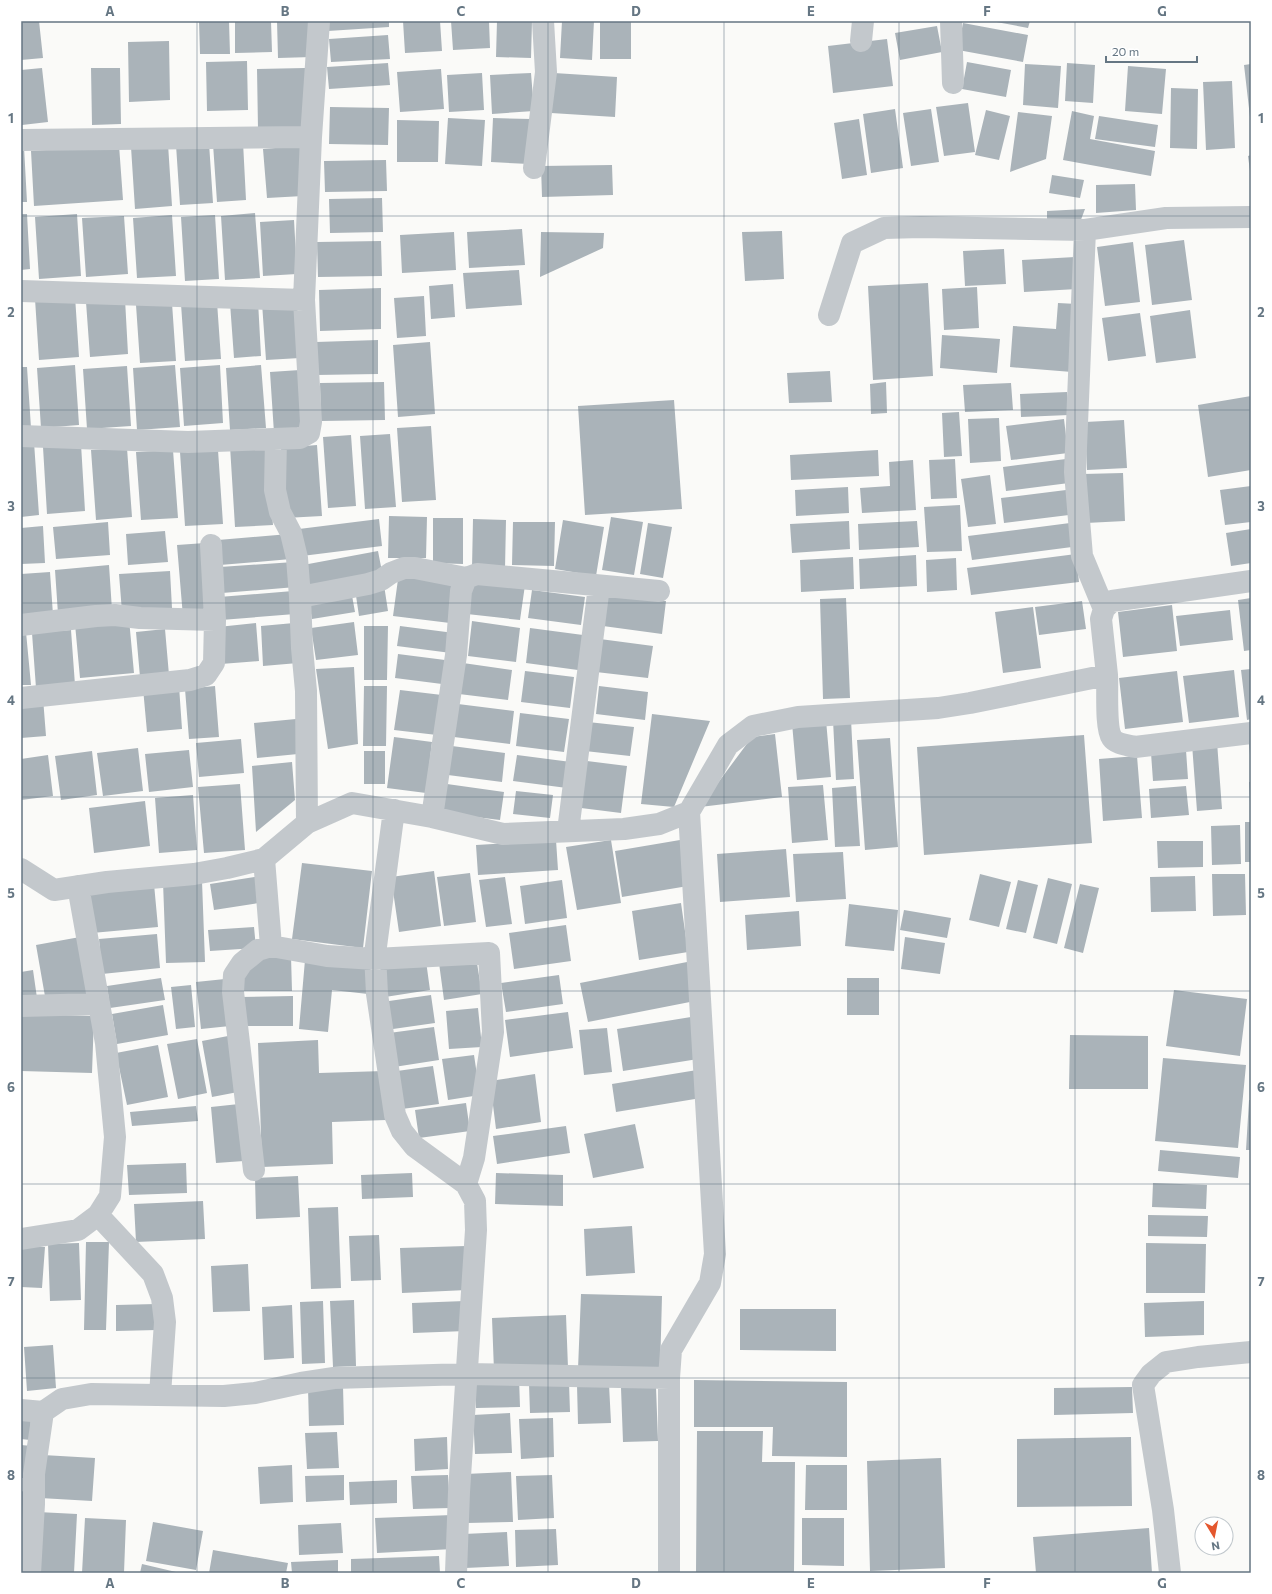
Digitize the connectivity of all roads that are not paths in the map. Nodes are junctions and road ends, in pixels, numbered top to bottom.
1 (319, 21) edge
2 (544, 21) edge
3 (951, 21) edge
4 (953, 83) dead end
5 (311, 137) junction
6 (21, 140) edge
7 (534, 168) dead end
8 (1251, 217) edge
9 (1085, 230) junction
10 (21, 291) edge
11 (304, 300) junction
12 (829, 315) dead end
13 (21, 436) edge
14 (276, 439) junction
15 (211, 545) dead end
16 (466, 578) junction
17 (1251, 581) edge
18 (599, 586) junction
19 (659, 591) dead end
20 (300, 597) junction
21 (1104, 609) junction
22 (215, 620) junction
23 (21, 625) edge
24 (1107, 675) junction
25 (21, 698) edge
26 (1251, 733) edge
27 (394, 810) junction
28 (688, 812) junction
29 (432, 817) junction
30 (307, 823) junction
31 (568, 831) junction
32 (264, 859) junction
33 (24, 875) edge
34 (78, 886) junction
35 (271, 946) junction
36 (375, 959) junction
37 (99, 1004) junction
38 (21, 1006) edge
39 (254, 1170) dead end
40 (466, 1184) junction
41 (98, 1215) junction
42 (21, 1239) edge
43 (1251, 1352) edge
44 (467, 1374) junction
45 (669, 1378) junction
46 (160, 1395) junction
47 (21, 1410) edge
48 (43, 1412) junction
49 (30, 1573) edge
50 (456, 1573) edge
51 (669, 1573) edge
52 (1170, 1573) edge

1 - 5 street
2 - 7 street
3 - 4 street
5 - 6 street
5 - 11 street
8 - 9 street
9 - 12 street
9 - 21 street
10 - 11 street
11 - 14 street
13 - 14 street
14 - 20 street
15 - 22 street
16 - 18 street
16 - 20 street
16 - 29 street
17 - 21 street
18 - 19 street
18 - 31 street
20 - 30 street
21 - 24 street
22 - 23 street
22 - 25 street
24 - 26 street
24 - 28 street
27 - 29 street
27 - 30 street
27 - 36 street
28 - 31 street
28 - 45 street
29 - 31 street
30 - 32 street
32 - 34 street
32 - 35 street
33 - 34 street
34 - 37 street
35 - 36 street
35 - 39 street
36 - 40 street
36 - 40 street
37 - 38 street
37 - 41 street
40 - 44 street
41 - 42 street
41 - 46 street
43 - 52 street
44 - 45 street
44 - 46 street
44 - 50 street
45 - 51 street
46 - 48 street
47 - 48 street
48 - 49 street

